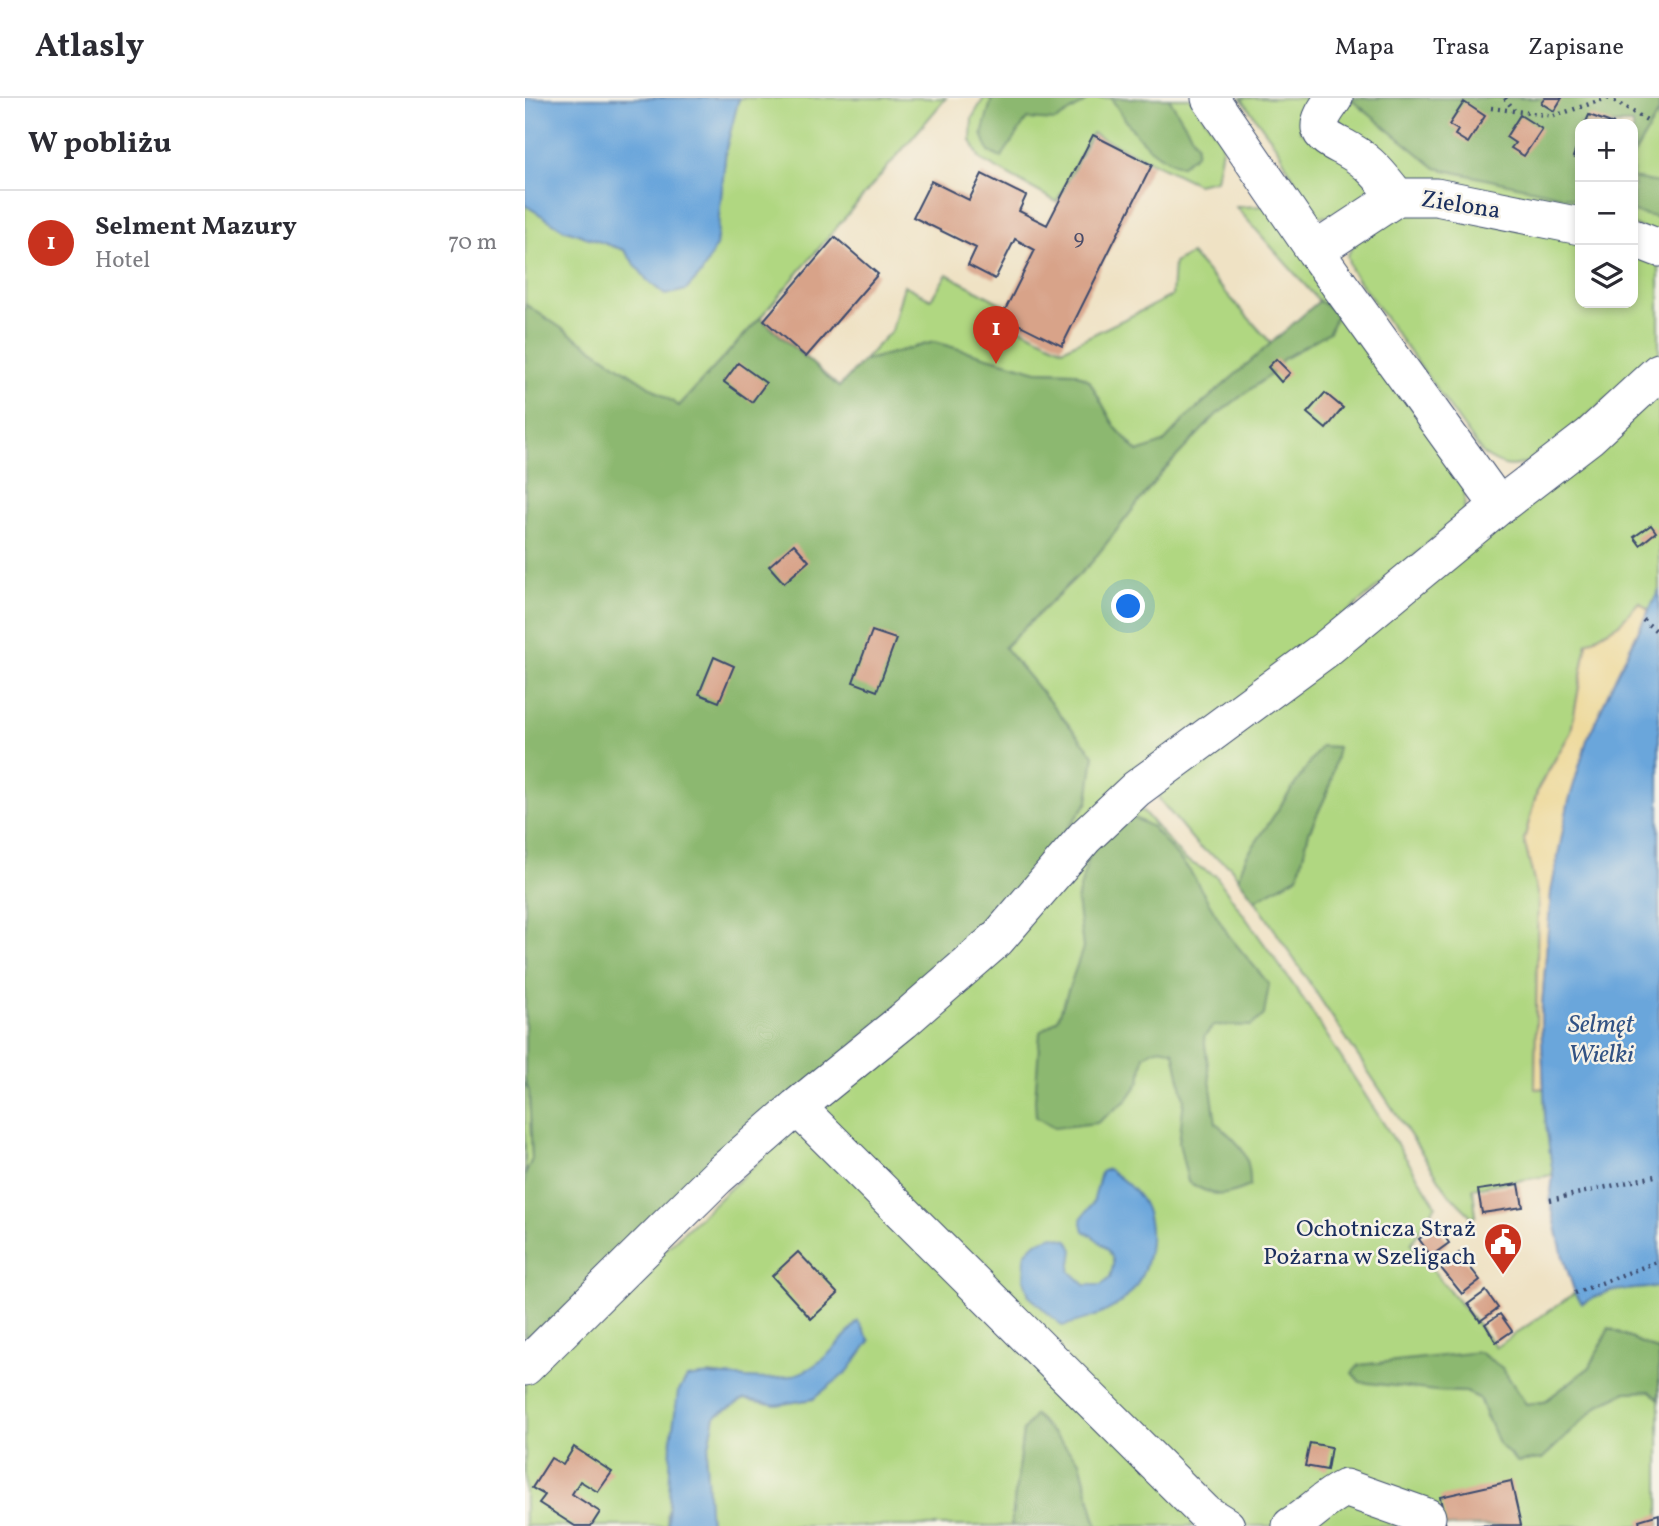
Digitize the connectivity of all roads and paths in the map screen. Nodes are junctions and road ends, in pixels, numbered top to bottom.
1 (1210, 98) edge
2 (1335, 98) edge
3 (1505, 98) edge
4 (1608, 98) edge
5 (1491, 108) dead end
6 (1514, 110) junction
7 (1647, 120) dead end
8 (1397, 197) junction
9 (1575, 225) edge
10 (1638, 239) edge
11 (1659, 248) edge
12 (1315, 251) junction
13 (1659, 372) edge
14 (1499, 506) junction
15 (1643, 620) dead end
16 (1659, 633) edge
17 (797, 1107) junction
18 (1659, 1175) edge
19 (1551, 1200) dead end
20 (1659, 1261) edge
21 (1575, 1293) dead end
22 (525, 1367) edge
23 (1427, 1517) dead end
24 (1226, 1526) edge
25 (1291, 1526) edge

1 - 12 street
2 - 8 street
3 - 6 path
4 - 6 path
4 - 7 path
5 - 6 path
8 - 9 street, Zielona
8 - 12 street, Zielona
10 - 11 street
12 - 14 street
13 - 14 street
14 - 17 street
15 - 16 path
17 - 22 street
17 - 24 street
18 - 19 path
20 - 21 path
23 - 25 street

